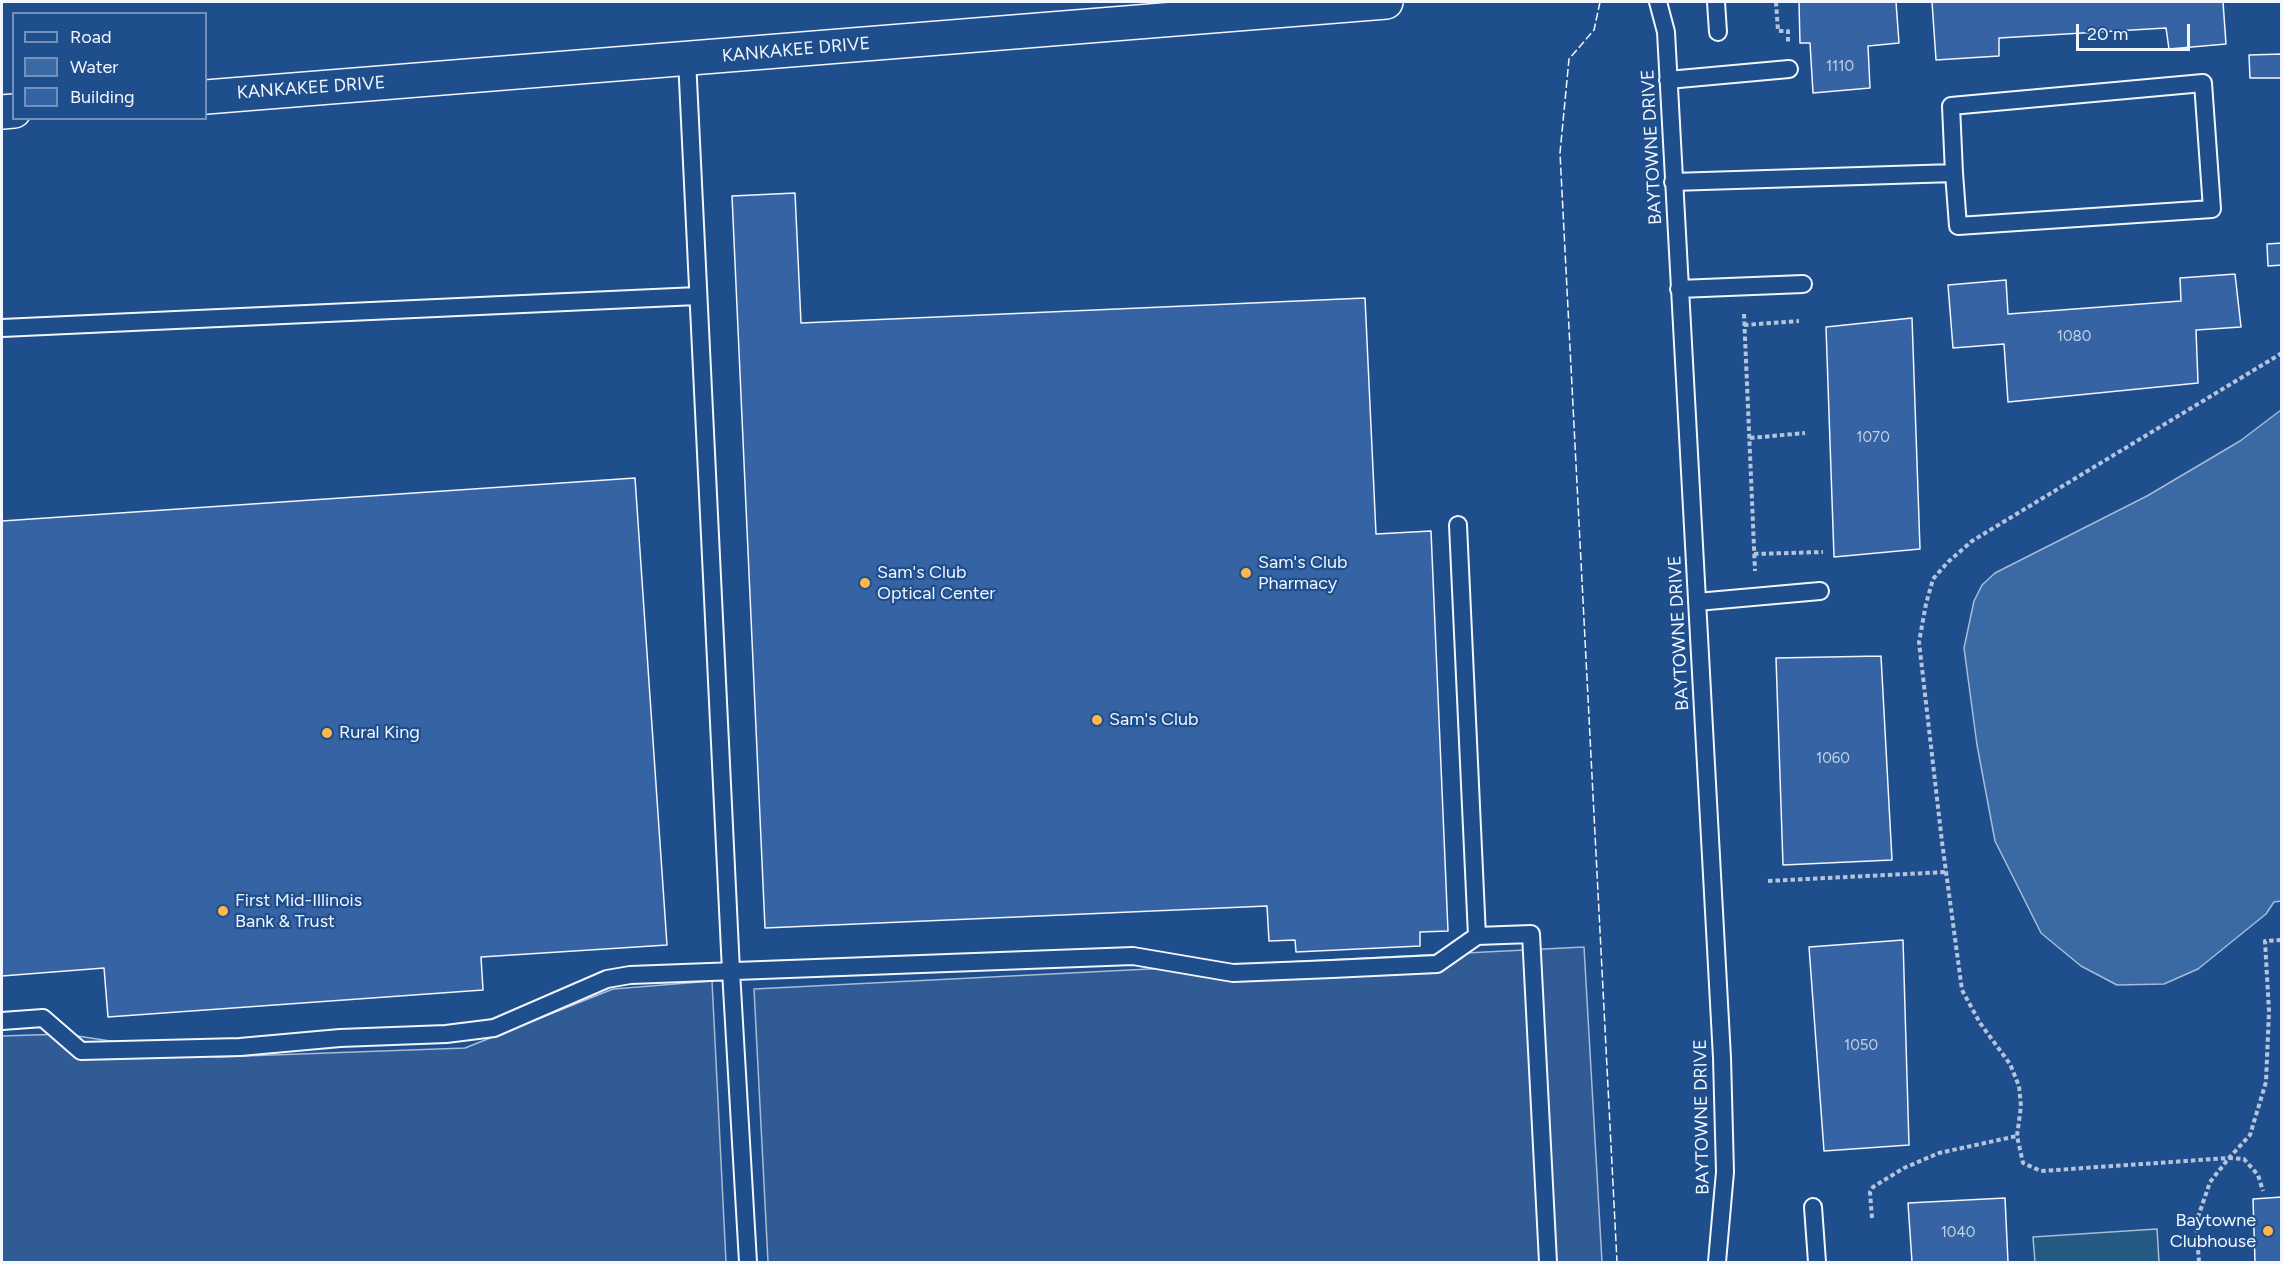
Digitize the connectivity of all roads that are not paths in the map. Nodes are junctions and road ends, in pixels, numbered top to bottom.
1 (1386, 2) edge
2 (1658, 2) edge
3 (1716, 2) edge
4 (1319, 4) edge
5 (1718, 32) dead end
6 (687, 59) junction
7 (1789, 69) road end
8 (1668, 80) junction
9 (207, 97) edge
10 (1954, 173) junction
11 (1673, 183) junction
12 (1803, 284) dead end
13 (1679, 289) junction
14 (697, 296) junction
15 (2, 328) edge
16 (1458, 525) dead end
17 (1820, 591) dead end
18 (1697, 602) junction
19 (1477, 936) junction
20 (731, 972) junction
21 (2, 1021) edge
22 (1813, 1207) dead end
23 (748, 1263) edge
24 (1548, 1263) edge
25 (1717, 1263) edge
26 (1817, 1263) edge

1 - 4 street, KANKAKEE DRIVE
2 - 8 lane, BAYTOWNE DRIVE
3 - 5 lane
4 - 6 street, KANKAKEE DRIVE
6 - 9 street, KANKAKEE DRIVE
6 - 14 lane
7 - 8 lane
8 - 11 lane, BAYTOWNE DRIVE
10 - 10 lane
10 - 11 lane
11 - 13 lane, BAYTOWNE DRIVE
12 - 13 lane
13 - 18 lane, BAYTOWNE DRIVE
14 - 15 lane
14 - 20 lane
16 - 19 lane
17 - 18 lane
18 - 25 lane, BAYTOWNE DRIVE
19 - 20 lane
19 - 24 lane
20 - 21 lane
20 - 23 lane
22 - 26 lane

